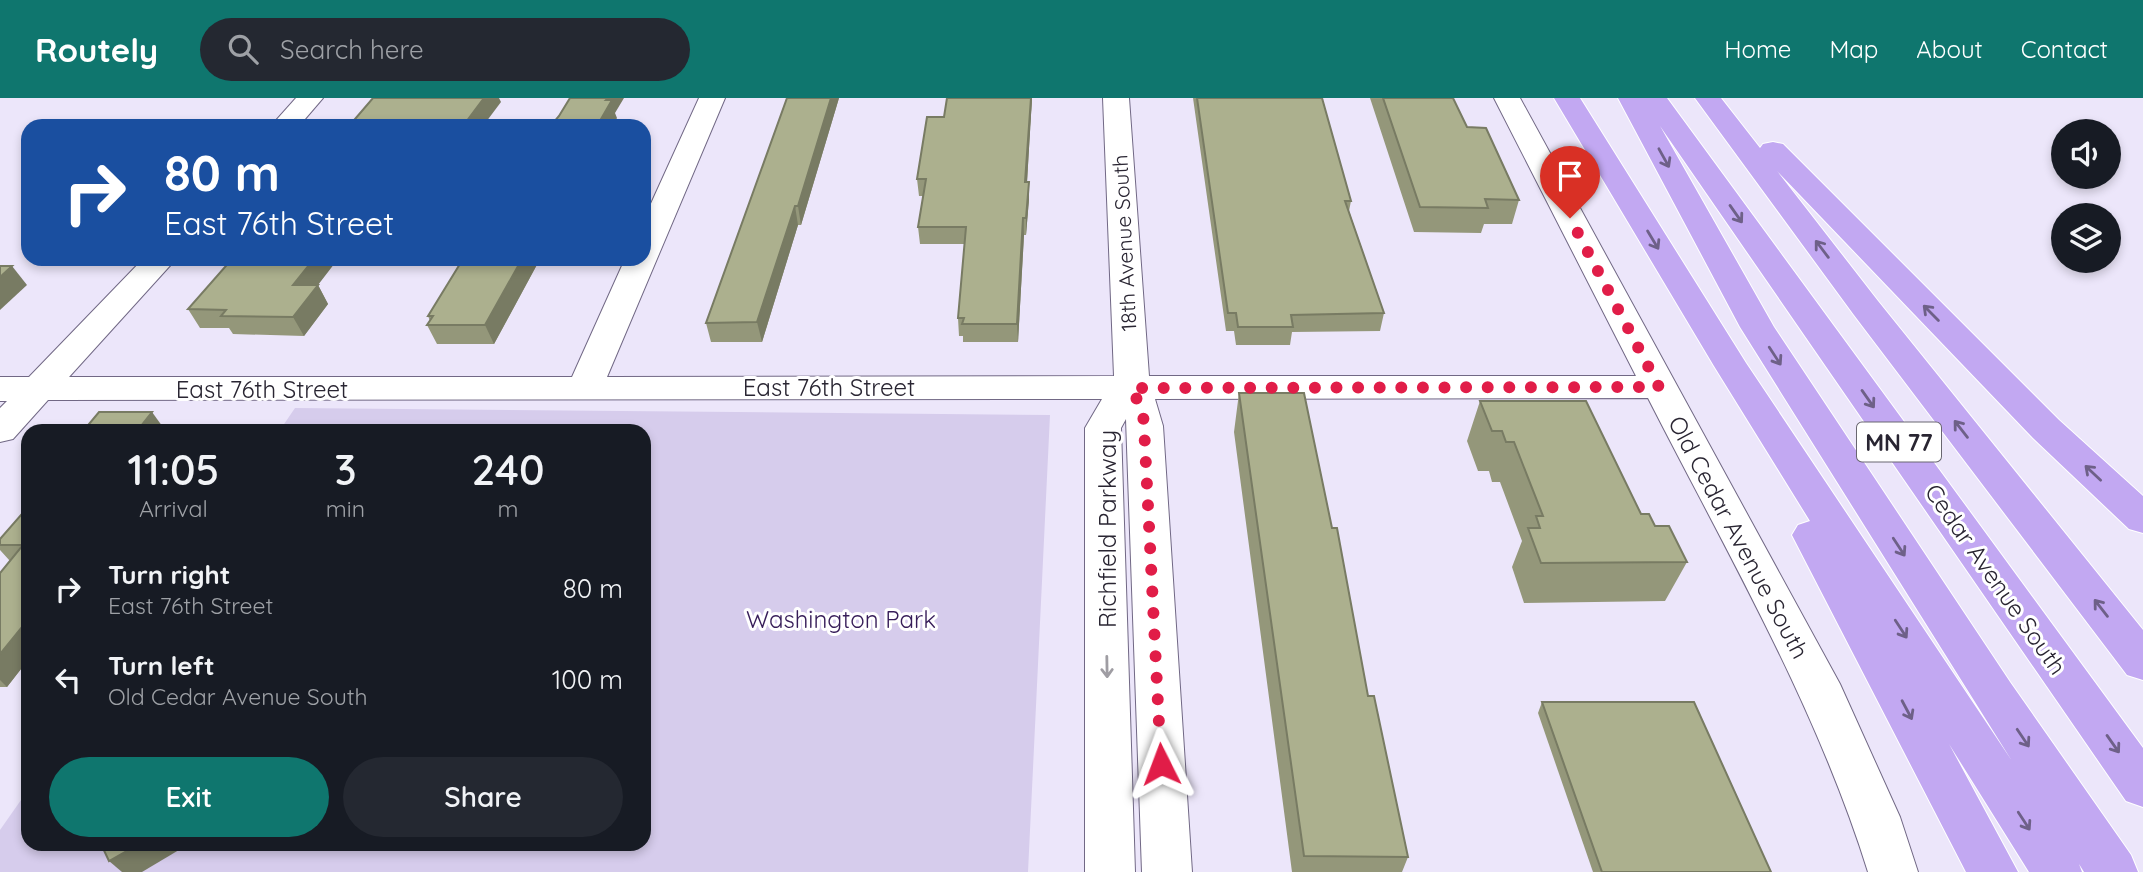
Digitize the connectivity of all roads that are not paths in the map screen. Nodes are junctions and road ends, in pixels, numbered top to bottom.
1 (310, 98) edge
2 (712, 98) edge
3 (1116, 98) edge
4 (1507, 98) edge
5 (1567, 98) edge
6 (1631, 98) edge
7 (1654, 98) edge
8 (1708, 98) edge
9 (1722, 98) edge
10 (290, 119) edge
11 (651, 237) edge
12 (153, 266) edge
13 (639, 266) edge
14 (1731, 366) junction
15 (1659, 387) junction
16 (586, 388) junction
17 (1132, 388) junction
18 (0, 389) edge
19 (38, 389) junction
20 (0, 430) edge
21 (2143, 519) edge
22 (2143, 662) edge
23 (2143, 786) edge
24 (1110, 872) edge
25 (1167, 872) edge
26 (1894, 872) edge
27 (1993, 872) edge
28 (2057, 872) edge
29 (2113, 872) edge

1 - 10 street
2 - 11 street
3 - 17 street, 18th Avenue South
4 - 15 street, Old Cedar Avenue South
5 -> 14 highway
6 -> 29 highway
7 -> 23 highway, Cedar Avenue South / MN 77
22 -> 8 highway, MN 77
21 -> 9 highway
12 - 19 street
13 - 16 street
14 -> 27 highway
14 -> 28 highway
15 - 17 street, East 76th Street
15 - 26 street, Old Cedar Avenue South
16 - 17 street, East 76th Street
16 - 19 street, East 76th Street
17 -> 24 street, Richfield Parkway
17 - 25 street, Richfield Parkway
18 - 19 street, East 76th Street
19 - 20 street

